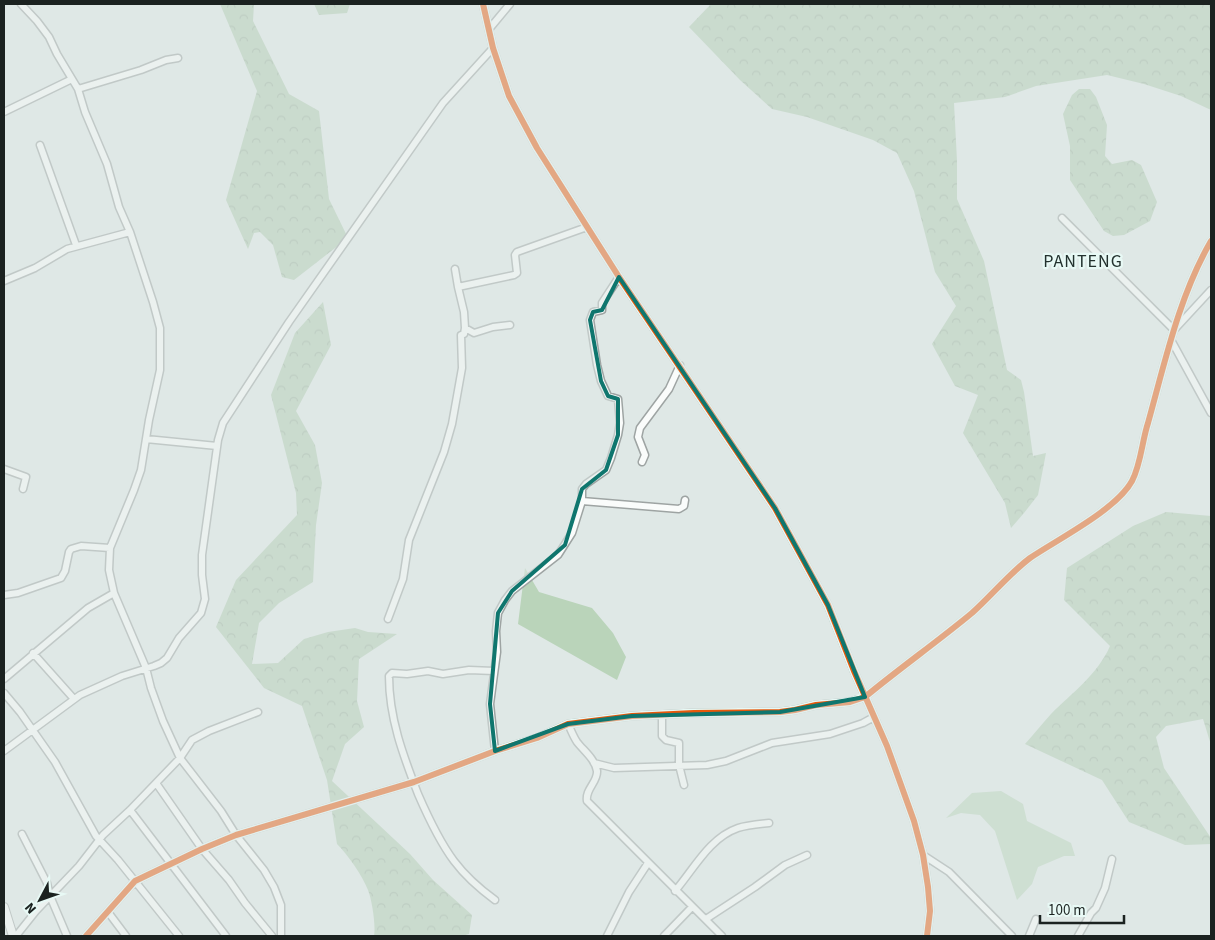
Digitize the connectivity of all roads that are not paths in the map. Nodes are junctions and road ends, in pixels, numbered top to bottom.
1 (21, 4) edge
2 (484, 4) edge
3 (510, 4) edge
4 (490, 28) junction
5 (493, 48) junction
6 (178, 58) dead end
7 (72, 79) junction
8 (78, 89) junction
9 (4, 112) edge
10 (40, 145) dead end
11 (1062, 218) dead end
12 (587, 226) junction
13 (130, 232) junction
14 (1211, 241) edge
15 (76, 246) junction
16 (455, 269) dead end
17 (619, 277) junction
18 (4, 281) edge
19 (458, 287) junction
20 (1211, 290) edge
21 (510, 325) dead end
22 (465, 328) junction
23 (1174, 330) junction
24 (1171, 340) junction
25 (680, 365) junction
26 (1211, 413) edge
27 (146, 439) junction
28 (217, 446) junction
29 (642, 462) dead end
30 (4, 469) edge
31 (23, 488) dead end
32 (685, 500) dead end
33 (582, 501) junction
34 (110, 548) junction
35 (114, 593) junction
36 (4, 595) edge
37 (388, 619) dead end
38 (33, 653) junction
39 (146, 668) junction
40 (494, 671) junction
41 (4, 679) edge
42 (4, 693) edge
43 (865, 697) junction
44 (74, 700) junction
45 (258, 712) dead end
46 (662, 714) junction
47 (874, 717) junction
48 (568, 724) junction
49 (32, 730) junction
50 (4, 751) edge
51 (495, 751) junction
52 (180, 758) junction
53 (594, 762) junction
54 (680, 764) junction
55 (414, 782) junction
56 (156, 783) junction
57 (684, 785) dead end
58 (130, 810) junction
59 (769, 823) dead end
60 (22, 834) dead end
61 (236, 835) junction
62 (100, 840) junction
63 (202, 849) junction
64 (807, 855) dead end
65 (923, 855) junction
66 (1112, 858) dead end
67 (170, 864) junction
68 (648, 864) junction
69 (135, 881) junction
70 (675, 890) junction
71 (50, 896) junction
72 (495, 900) dead end
73 (4, 907) edge
74 (692, 907) junction
75 (108, 912) junction
76 (706, 919) junction
77 (1036, 919) dead end
78 (14, 936) edge
79 (67, 936) edge
80 (86, 936) edge
81 (126, 936) edge
82 (179, 936) edge
83 (226, 936) edge
84 (272, 936) edge
85 (281, 936) edge
86 (607, 936) edge
87 (664, 936) edge
88 (722, 936) edge
89 (927, 936) edge
90 (1012, 936) edge
91 (1029, 936) edge
92 (1078, 936) edge

1 - 7 street
2 - 4 street
3 - 4 street
4 - 5 street
5 - 12 street
5 - 28 street
6 - 8 street
7 - 8 street
7 - 9 street
8 - 13 street
10 - 15 street
11 - 23 street
12 - 17 street
12 - 19 street
13 - 15 street
13 - 27 street
14 - 23 street
15 - 18 street
16 - 19 street
17 - 25 street
17 - 33 street
19 - 22 street
20 - 23 street
21 - 22 street
22 - 37 street
23 - 24 street
24 - 26 street
24 - 43 street
25 - 29 street
25 - 43 street
27 - 28 street
27 - 34 street
28 - 39 street
30 - 31 street
32 - 33 street
33 - 40 street
34 - 35 street
34 - 36 street
35 - 38 street
35 - 39 street
38 - 41 street
38 - 44 street
39 - 44 street
39 - 52 street
40 - 51 street
40 - 55 street
42 - 49 street
43 - 46 street
43 - 47 street
44 - 49 street
45 - 52 street
46 - 48 street
46 - 54 street
47 - 54 street
47 - 65 street
48 - 51 street
48 - 53 street
49 - 50 street
49 - 62 street
51 - 55 street
52 - 56 street
52 - 61 street
53 - 54 street
53 - 68 street
54 - 57 street
55 - 61 street
55 - 72 street
56 - 58 street
56 - 63 street
58 - 62 street
58 - 67 street
59 - 70 street
60 - 71 street
61 - 63 street
61 - 85 street
62 - 69 street
62 - 71 street
63 - 67 street
63 - 84 street
64 - 76 street
65 - 89 street
65 - 90 street
66 - 92 street
67 - 69 street
67 - 83 street
68 - 70 street
68 - 86 street
69 - 75 street
69 - 82 street
70 - 74 street
71 - 78 street
71 - 79 street
73 - 78 street
74 - 76 street
74 - 87 street
75 - 80 street
75 - 81 street
76 - 88 street
77 - 91 street

